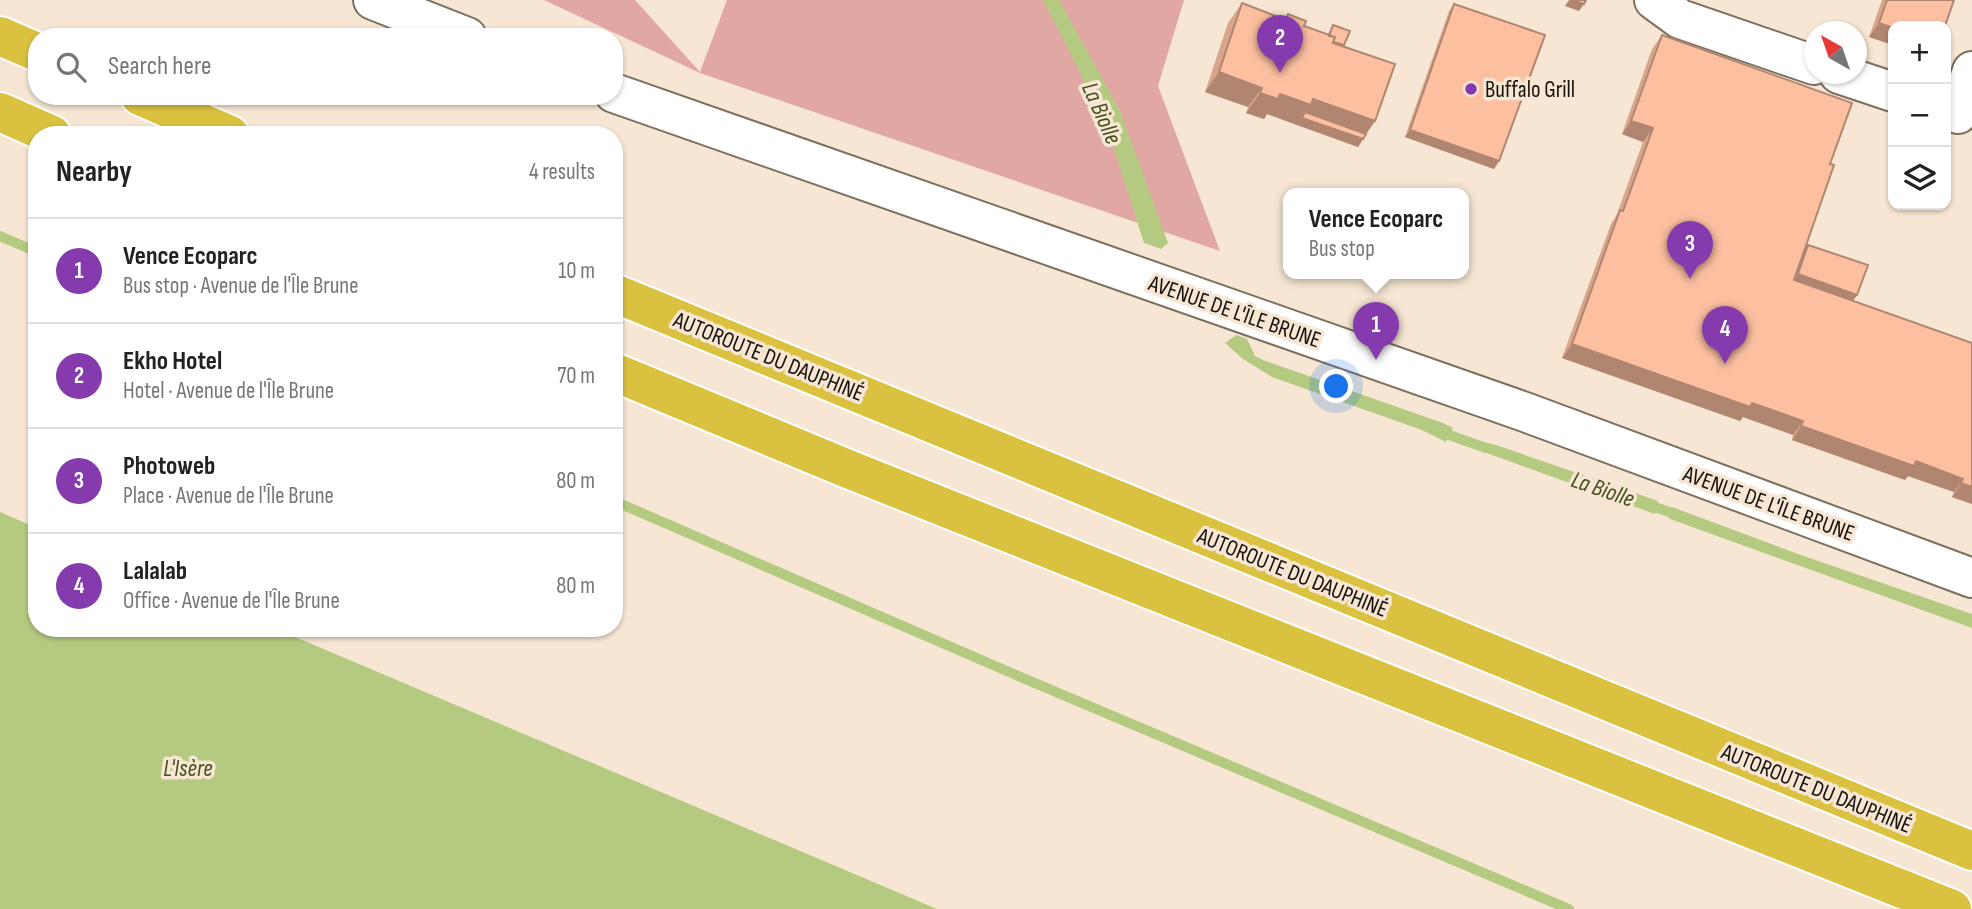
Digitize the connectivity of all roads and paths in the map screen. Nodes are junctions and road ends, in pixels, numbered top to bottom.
1 (373, 0) edge
2 (1654, 0) edge
3 (444, 28) edge
4 (0, 36) edge
5 (28, 48) edge
6 (1804, 61) edge
7 (1972, 71) edge
8 (1867, 83) edge
9 (1888, 90) edge
10 (623, 96) edge
11 (161, 105) edge
12 (0, 112) edge
13 (1959, 114) edge
14 (32, 126) edge
15 (209, 126) edge
16 (623, 297) edge
17 (623, 376) edge
18 (1972, 578) edge
19 (1972, 851) edge
20 (1952, 909) edge

1 - 3 street
2 - 6 street
4 - 5 highway
7 - 13 street
8 - 9 street
10 - 18 street, AVENUE DE L'ÎLE BRUNE
11 - 15 highway
12 - 14 highway
16 - 19 highway, AUTOROUTE DU DAUPHINÉ
17 - 20 highway

